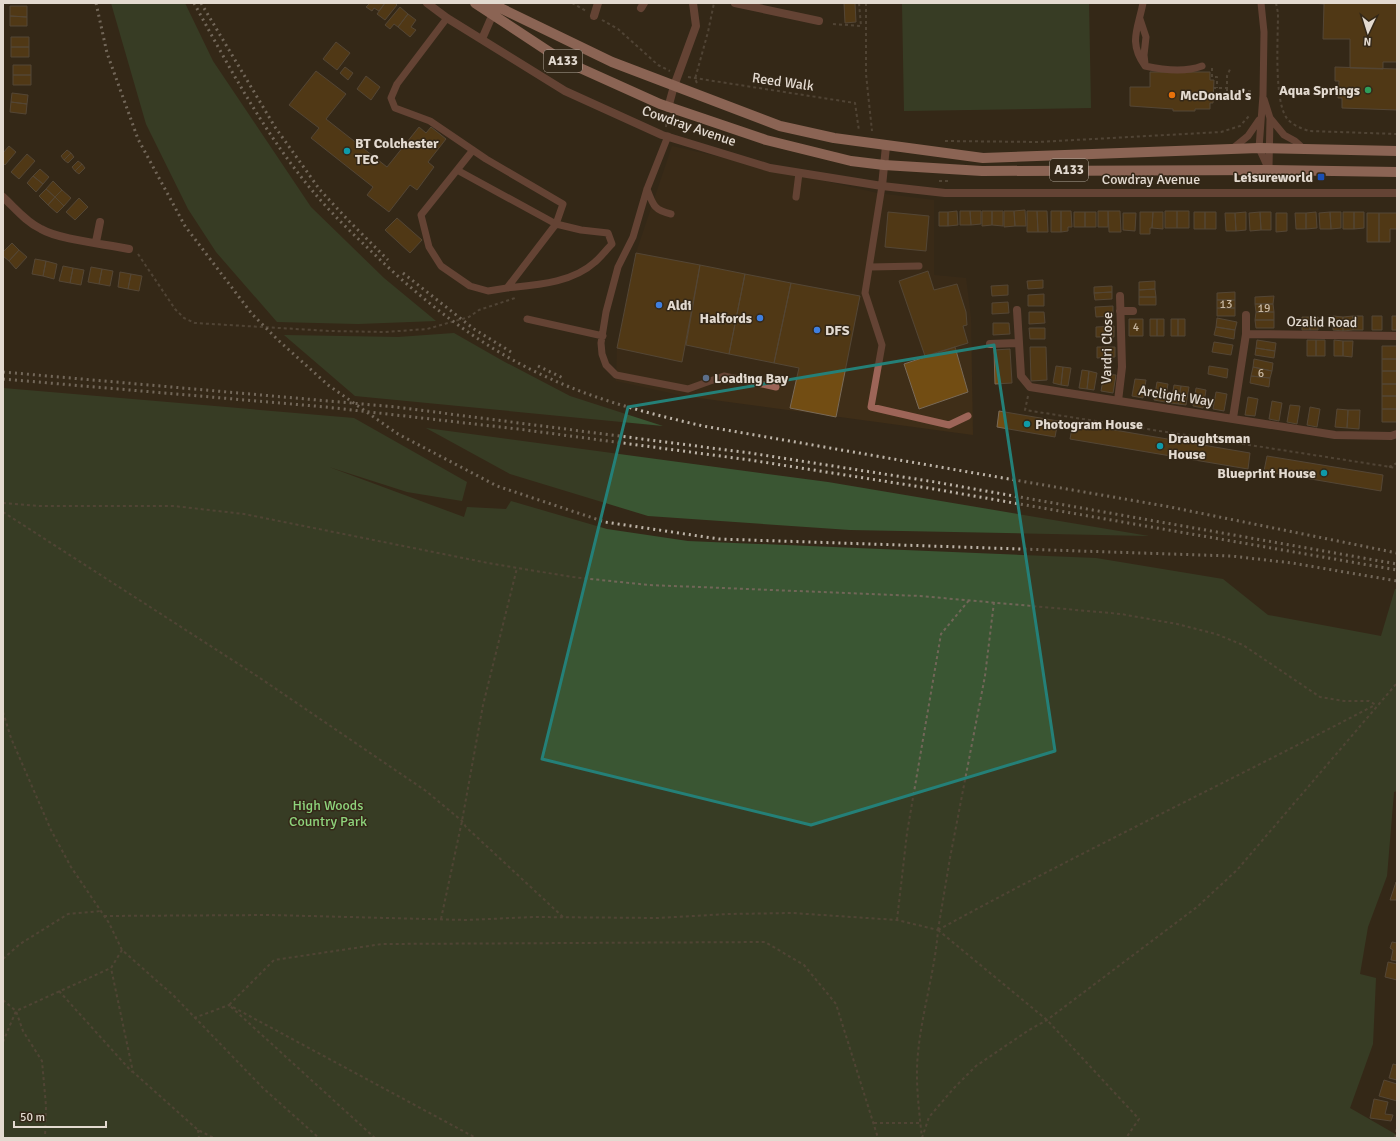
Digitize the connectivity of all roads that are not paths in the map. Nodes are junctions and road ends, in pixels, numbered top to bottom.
1 (427, 3) edge
2 (475, 3) edge
3 (490, 3) edge
4 (598, 3) edge
5 (695, 3) edge
6 (735, 3) edge
7 (1143, 3) edge
8 (1261, 3) edge
9 (492, 16) junction
10 (594, 16) road end
11 (447, 18) junction
12 (1140, 19) junction
13 (819, 21) dead end
14 (482, 39) junction
15 (1145, 66) junction
16 (1202, 66) dead end
17 (674, 86) junction
18 (1263, 95) junction
19 (668, 108) junction
20 (1270, 118) junction
21 (1260, 119) junction
22 (668, 136) junction
23 (886, 146) junction
24 (1264, 148) junction
25 (1232, 149) junction
26 (1304, 149) junction
27 (473, 150) junction
28 (1397, 151) edge
29 (884, 165) junction
30 (457, 170) junction
31 (1269, 170) junction
32 (1397, 172) edge
33 (799, 173) junction
34 (882, 186) junction
35 (647, 189) junction
36 (1396, 193) edge
37 (3, 197) edge
38 (796, 197) dead end
39 (671, 214) dead end
40 (100, 222) dead end
41 (556, 224) junction
42 (96, 242) junction
43 (129, 249) road end
44 (919, 266) dead end
45 (870, 267) junction
46 (507, 288) junction
47 (1120, 296) dead end
48 (1017, 310) dead end
49 (1120, 311) junction
50 (1134, 311) dead end
51 (1246, 315) dead end
52 (527, 319) dead end
53 (1246, 334) junction
54 (603, 336) junction
55 (1397, 336) edge
56 (1019, 343) junction
57 (990, 344) dead end
58 (776, 387) dead end
59 (1118, 401) junction
60 (968, 416) dead end
61 (1233, 418) junction
62 (1397, 434) edge

1 - 11 street, Cowdray Avenue
2 - 9 main road, Cowdray Avenue / A133
3 - 17 main road, Cowdray Avenue / A133
4 - 10 street
5 - 17 street
6 - 13 street
7 - 12 lane
8 - 18 lane
9 - 14 street
9 - 19 main road, Cowdray Avenue / A133
11 - 14 street, Cowdray Avenue
11 - 27 lane
12 - 15 lane
12 - 15 lane
14 - 22 street, Cowdray Avenue
15 - 16 lane
17 - 19 street
17 - 23 main road, Cowdray Avenue / A133
18 - 20 lane
18 - 21 lane
19 - 29 main road, Cowdray Avenue / A133
20 - 24 lane
20 - 26 lane
21 - 24 lane
21 - 25 lane
22 - 33 street, Cowdray Avenue
22 - 35 lane
23 - 25 main road, Cowdray Avenue / A133
23 - 29 street
24 - 25 main road, Cowdray Avenue / A133
24 - 26 main road, Cowdray Avenue / A133
24 - 31 lane
26 - 28 main road, Cowdray Avenue / A133
27 - 30 lane
27 - 41 lane
29 - 31 main road, Cowdray Avenue / A133
29 - 34 street
30 - 41 lane
30 - 46 lane
31 - 32 main road, Cowdray Avenue / A133
33 - 34 street, Cowdray Avenue
33 - 38 lane
34 - 36 street, Cowdray Avenue
34 - 45 lane
35 - 39 lane
35 - 54 lane
37 - 42 street
40 - 42 street
41 - 46 lane
41 - 46 lane
42 - 43 street
44 - 45 lane
45 - 60 lane
47 - 49 street, Vardri Close
48 - 56 street
49 - 50 street
49 - 59 street, Vardri Close
51 - 53 street
52 - 54 lane
53 - 55 street, Ozalid Road
53 - 61 street
54 - 58 lane
56 - 57 street
56 - 59 street, Arclight Way
59 - 61 street, Arclight Way
61 - 62 street, Arclight Way

